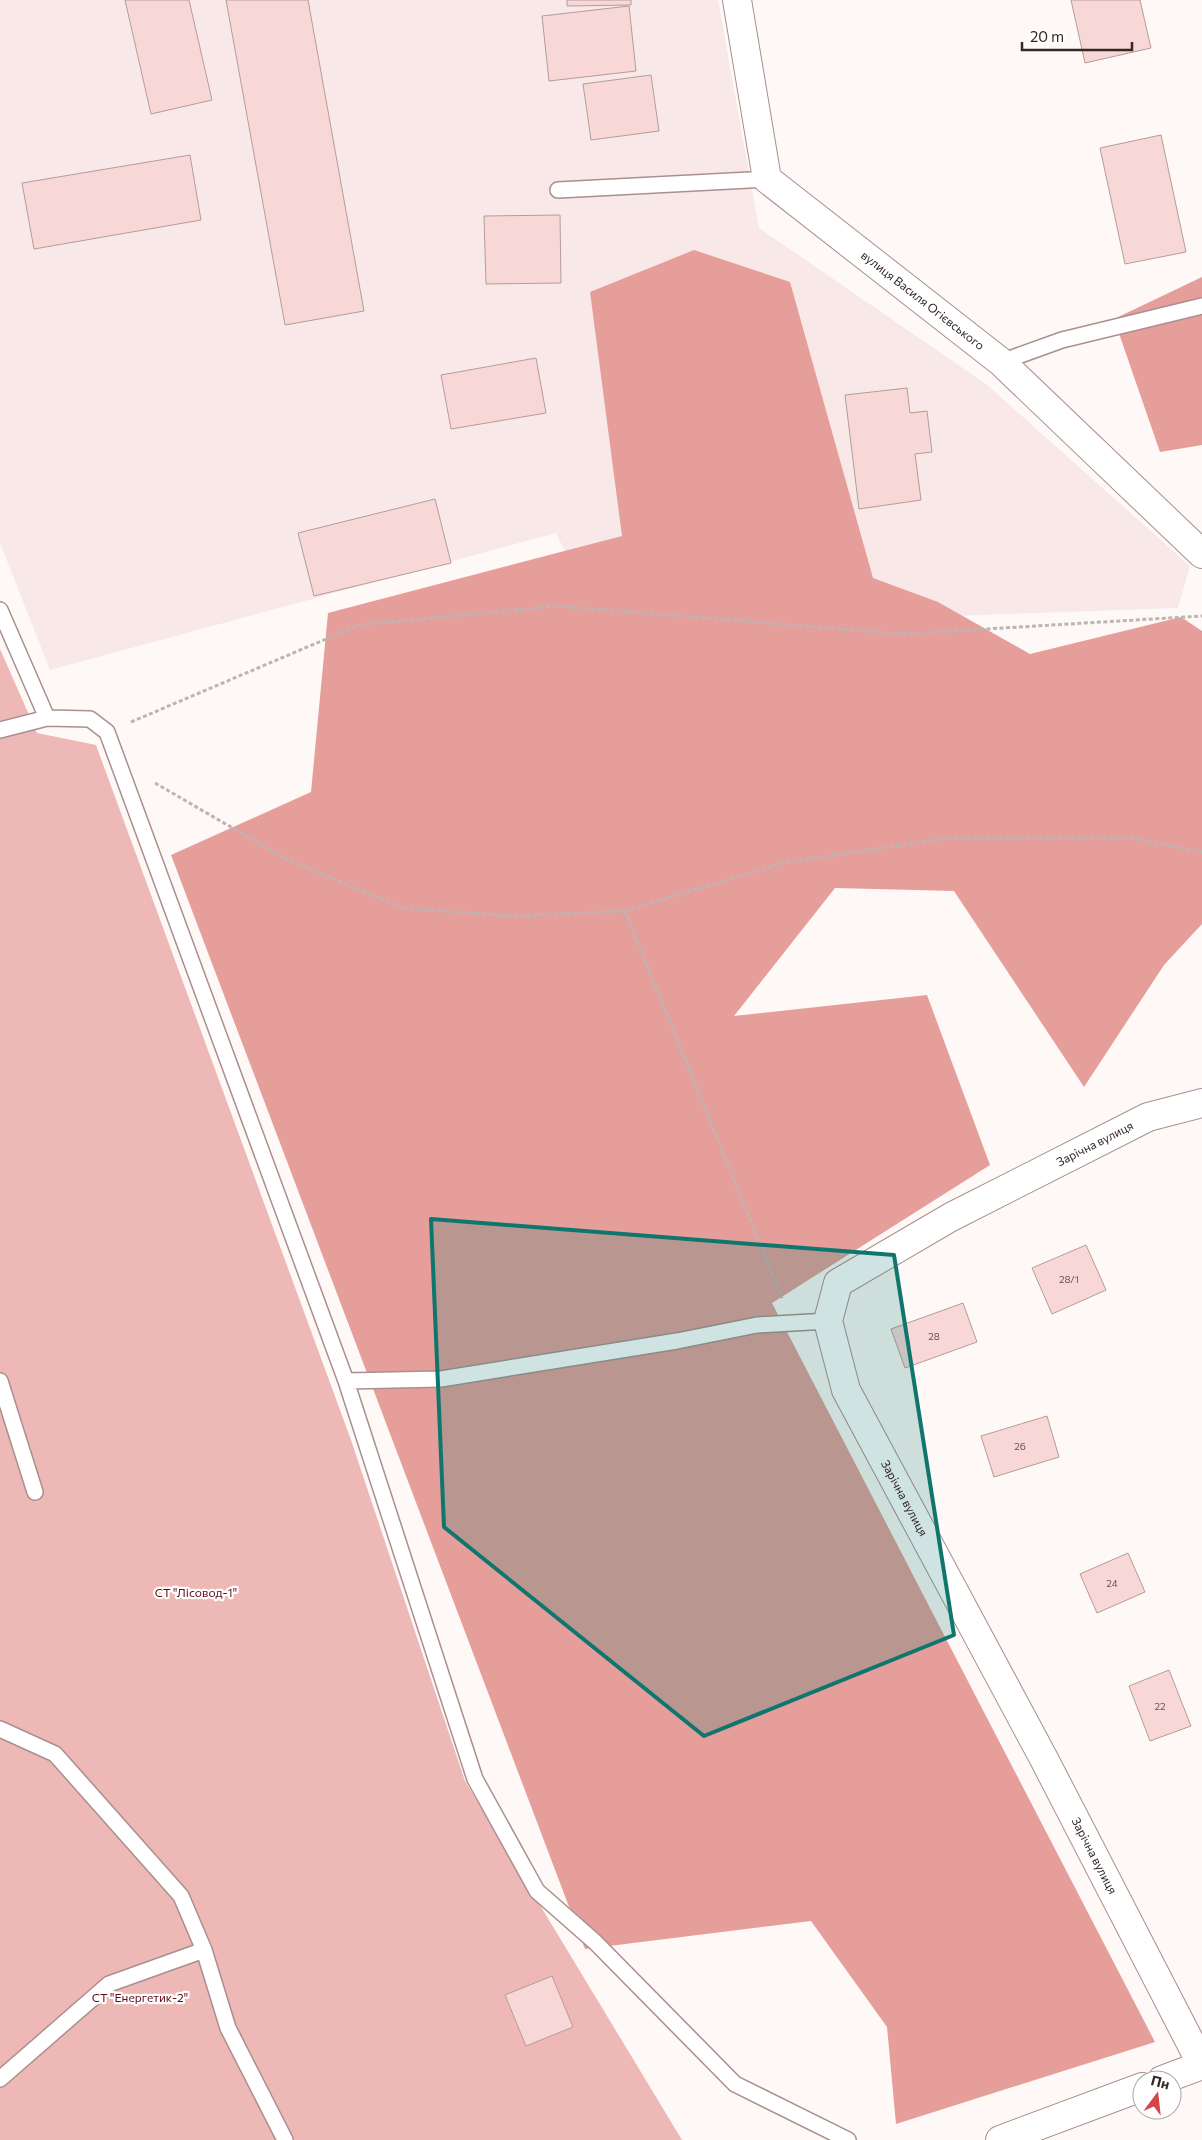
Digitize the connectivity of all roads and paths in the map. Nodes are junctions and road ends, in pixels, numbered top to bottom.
1 (737, 0) edge
2 (767, 179) junction
3 (558, 190) dead end
4 (1202, 306) edge
5 (1001, 362) junction
6 (1202, 554) edge
7 (0, 610) edge
8 (1202, 616) edge
9 (46, 718) junction
10 (0, 730) edge
11 (107, 732) junction
12 (117, 762) junction
13 (1202, 852) edge
14 (625, 911) junction
15 (1202, 1103) edge
16 (782, 1299) dead end
17 (828, 1321) junction
18 (0, 1381) edge
19 (346, 1381) junction
20 (34, 1492) dead end
21 (0, 1729) edge
22 (204, 1950) junction
23 (1202, 2065) edge
24 (1182, 2072) edge
25 (0, 2079) edge
26 (1132, 2091) edge
27 (285, 2140) edge
28 (848, 2140) edge
29 (1000, 2140) edge

1 - 2 street
2 - 3 lane
2 - 5 street, вулиця Василя Огієвського
4 - 5 lane
5 - 6 street, вулиця Василя Огієвського
7 - 9 lane
8 - 11 path
9 - 10 lane
9 - 11 lane
11 - 12 lane
12 - 14 path
12 - 19 lane
13 - 14 path
14 - 16 path
15 - 17 street, Зарічна вулиця
17 - 19 lane
17 - 23 street, Зарічна вулиця
18 - 20 lane
19 - 28 lane
21 - 22 lane
22 - 25 lane
22 - 27 lane
23 - 24 street
26 - 29 street

